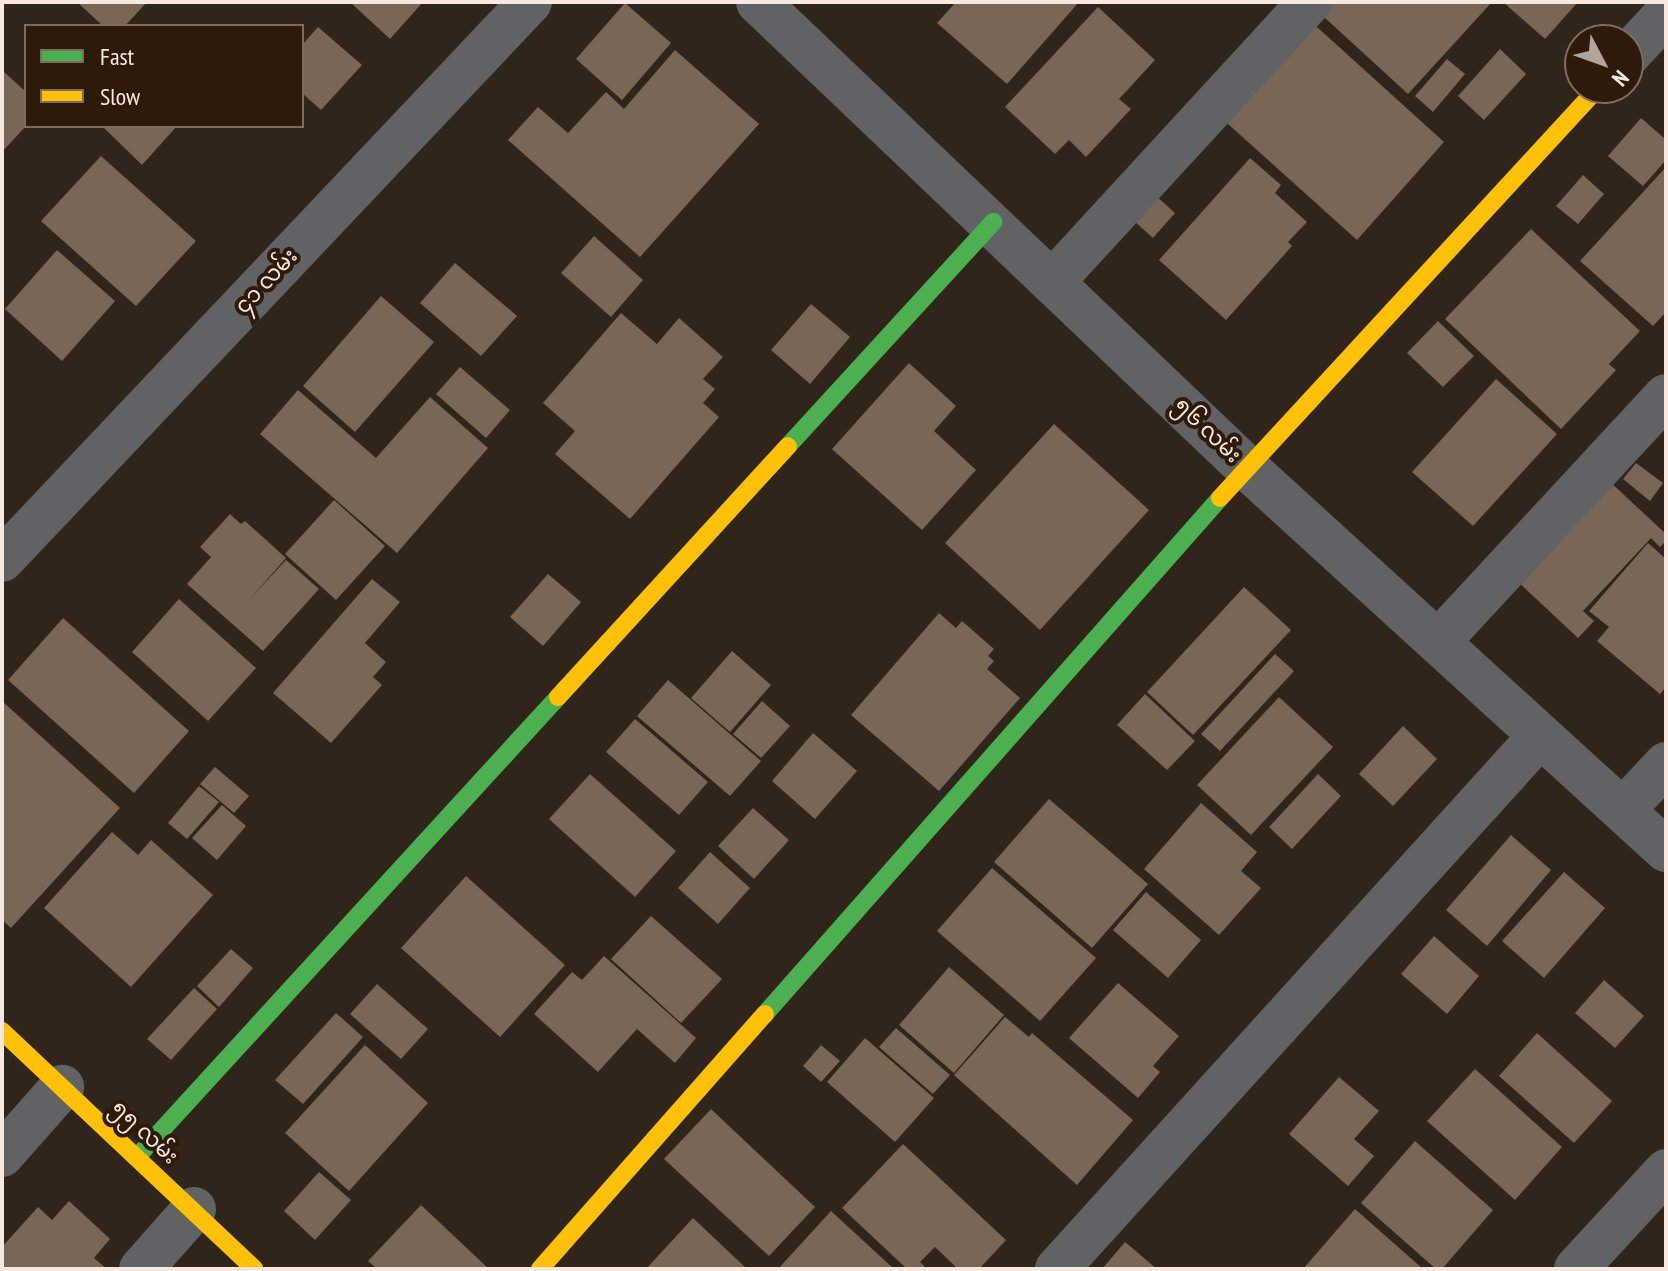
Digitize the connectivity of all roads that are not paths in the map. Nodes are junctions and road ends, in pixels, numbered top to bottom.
1 (530, 2) edge
2 (758, 2) edge
3 (1310, 2) edge
4 (1666, 14) edge
5 (1644, 38) edge
6 (1583, 104) edge
7 (993, 222) junction
8 (1054, 280) junction
9 (1666, 396) edge
10 (1247, 468) junction
11 (2, 560) edge
12 (1438, 642) junction
13 (1540, 736) junction
14 (1666, 764) edge
15 (1623, 810) junction
16 (1666, 850) edge
17 (2, 1031) edge
18 (62, 1087) junction
19 (2, 1155) edge
20 (137, 1157) junction
21 (1666, 1171) edge
22 (194, 1209) junction
23 (141, 1269) edge
24 (255, 1269) edge
25 (540, 1269) edge
26 (1057, 1269) edge
27 (1576, 1269) edge

1 - 11 street, ၄၁ လမ်း
2 - 7 street, ၅၆ လမ်း
3 - 8 street
4 - 5 street
6 - 10 street
7 - 8 street, ၅၆ လမ်း
7 - 20 street
8 - 10 street, ၅၆ လမ်း
9 - 12 street
10 - 12 street, ၅၆ လမ်း
10 - 25 street
12 - 13 street, ၅၆ လမ်း
13 - 15 street, ၅၆ လမ်း
13 - 26 street
14 - 15 street
15 - 16 street, ၅၆ လမ်း
17 - 18 street, ၅၅ လမ်း
18 - 19 street
18 - 20 street, ၅၅ လမ်း
20 - 22 street, ၅၅ လမ်း
21 - 27 street
22 - 23 street
22 - 24 street, ၅၅ လမ်း

